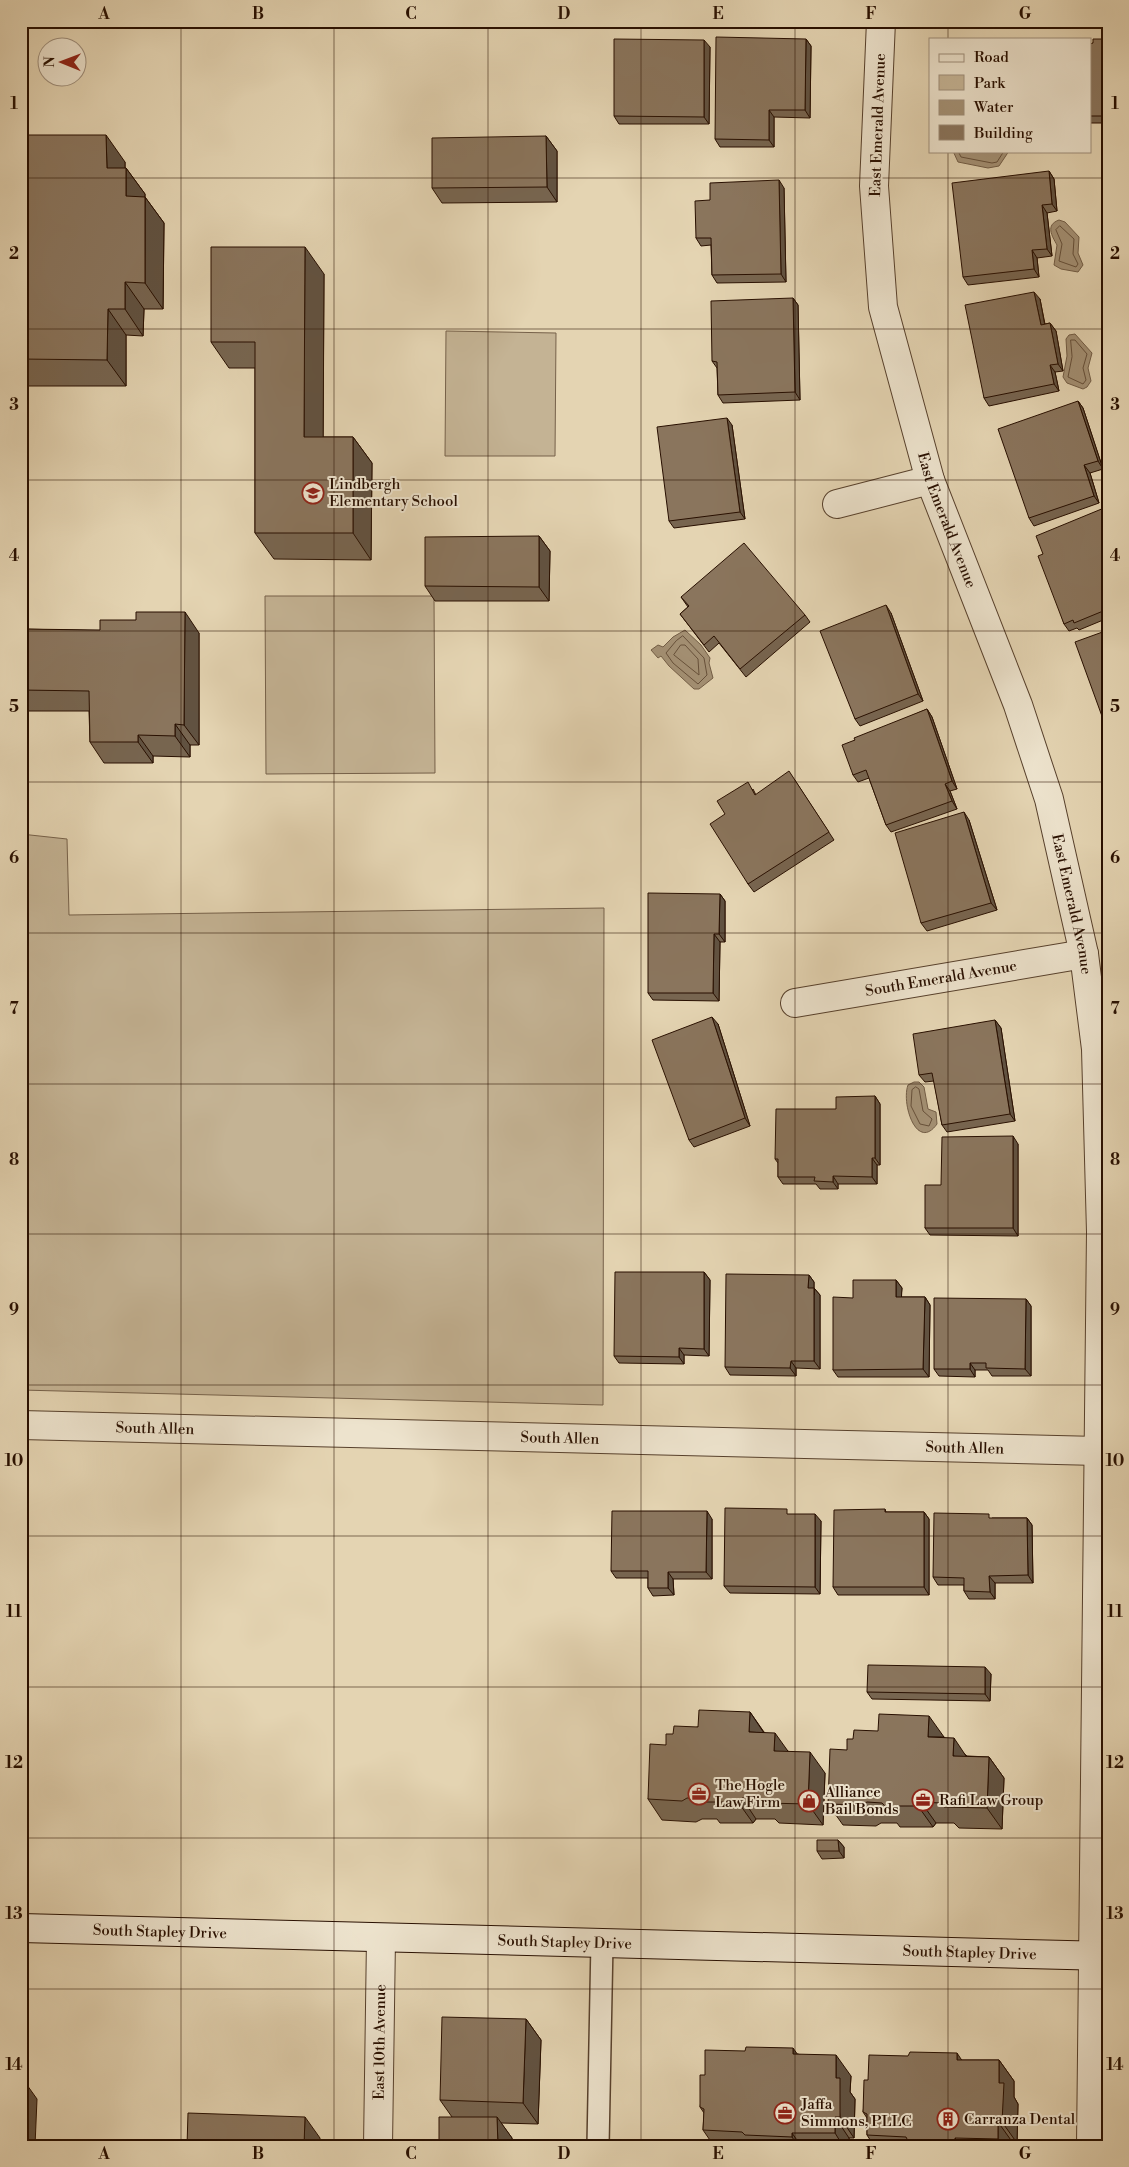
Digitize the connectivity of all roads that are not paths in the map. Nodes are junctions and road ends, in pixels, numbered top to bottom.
1 (882, 21) edge
2 (930, 480) junction
3 (837, 504) dead end
4 (1084, 954) junction
5 (796, 1003) dead end
6 (1105, 1233) edge
7 (21, 1425) edge
8 (1098, 1451) junction
9 (21, 1928) edge
10 (381, 1938) junction
11 (602, 1942) junction
12 (1101, 1956) edge
13 (378, 2146) edge
14 (598, 2146) edge
15 (1091, 2146) edge

1 - 2 street, East Emerald Avenue
2 - 3 street
2 - 4 street, East Emerald Avenue
4 - 5 street, South Emerald Avenue
4 - 6 street, East Emerald Avenue
6 - 8 street, East Emerald Avenue
7 - 8 street, South Allen
8 - 12 street, East Emerald Avenue
9 - 10 street, South Stapley Drive
10 - 11 street, South Stapley Drive
10 - 13 street, East 10th Avenue
11 - 12 street, South Stapley Drive
11 - 14 lane
12 - 15 street, East Emerald Avenue

